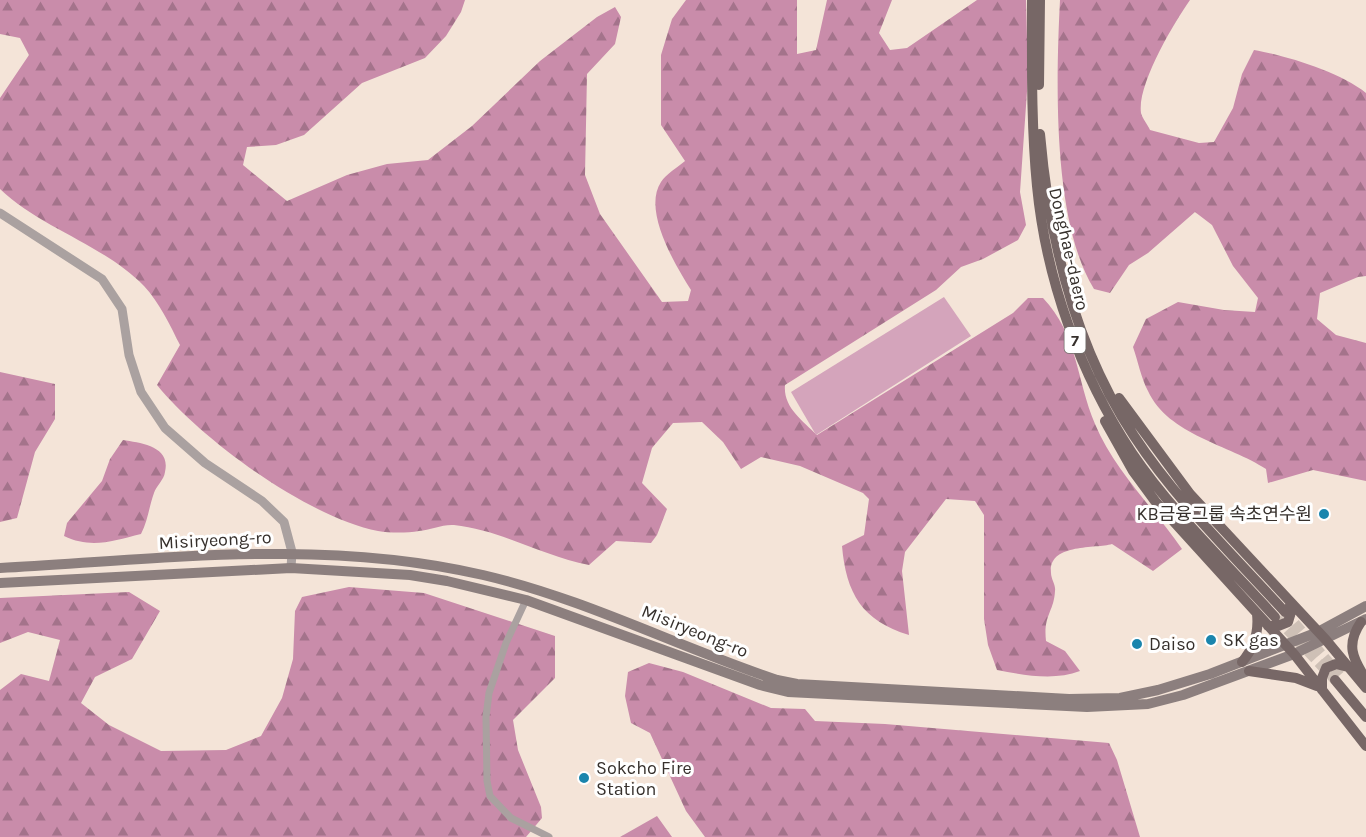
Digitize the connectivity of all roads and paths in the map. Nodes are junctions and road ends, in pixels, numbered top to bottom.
1 (1032, 0) edge
2 (1040, 0) edge
3 (0, 213) edge
4 (1098, 392) junction
5 (292, 552) junction
6 (0, 568) edge
7 (291, 568) junction
8 (0, 583) edge
9 (526, 600) junction
10 (1366, 606) edge
11 (1257, 614) junction
12 (1280, 614) junction
13 (1364, 620) edge
14 (1318, 632) junction
15 (1326, 640) junction
16 (1285, 645) junction
17 (1294, 654) junction
18 (1245, 666) junction
19 (1341, 674) junction
20 (1366, 679) edge
21 (1366, 688) edge
22 (1322, 690) junction
23 (1366, 707) edge
24 (1366, 717) edge
25 (1366, 746) edge
26 (549, 837) edge

1 - 4 main road, Donghae-daero / 7
2 - 12 main road, Donghae-daero / 7
3 - 5 street
4 - 11 main road
4 - 12 main road, Donghae-daero / 7
5 - 6 main road, Misiryeong-ro
5 - 7 street
5 - 18 main road, Misiryeong-ro
7 - 8 main road, Misiryeong-ro
7 - 9 main road, Misiryeong-ro
9 - 18 main road, Misiryeong-ro
9 - 26 street
10 - 14 main road, Misiryeong-ro
11 - 12 main road
11 - 18 main road
12 - 14 main road
12 - 16 main road
13 - 15 main road, Misiryeong-ro
13 - 20 main road
14 - 15 main road
14 - 16 main road, Misiryeong-ro
15 - 17 main road, Misiryeong-ro
15 - 19 main road
16 - 17 main road
16 - 18 main road, Misiryeong-ro
17 - 18 main road, Misiryeong-ro
17 - 22 main road
18 - 22 main road
19 - 21 main road
19 - 22 main road
19 - 23 main road
19 - 24 main road
22 - 25 main road

